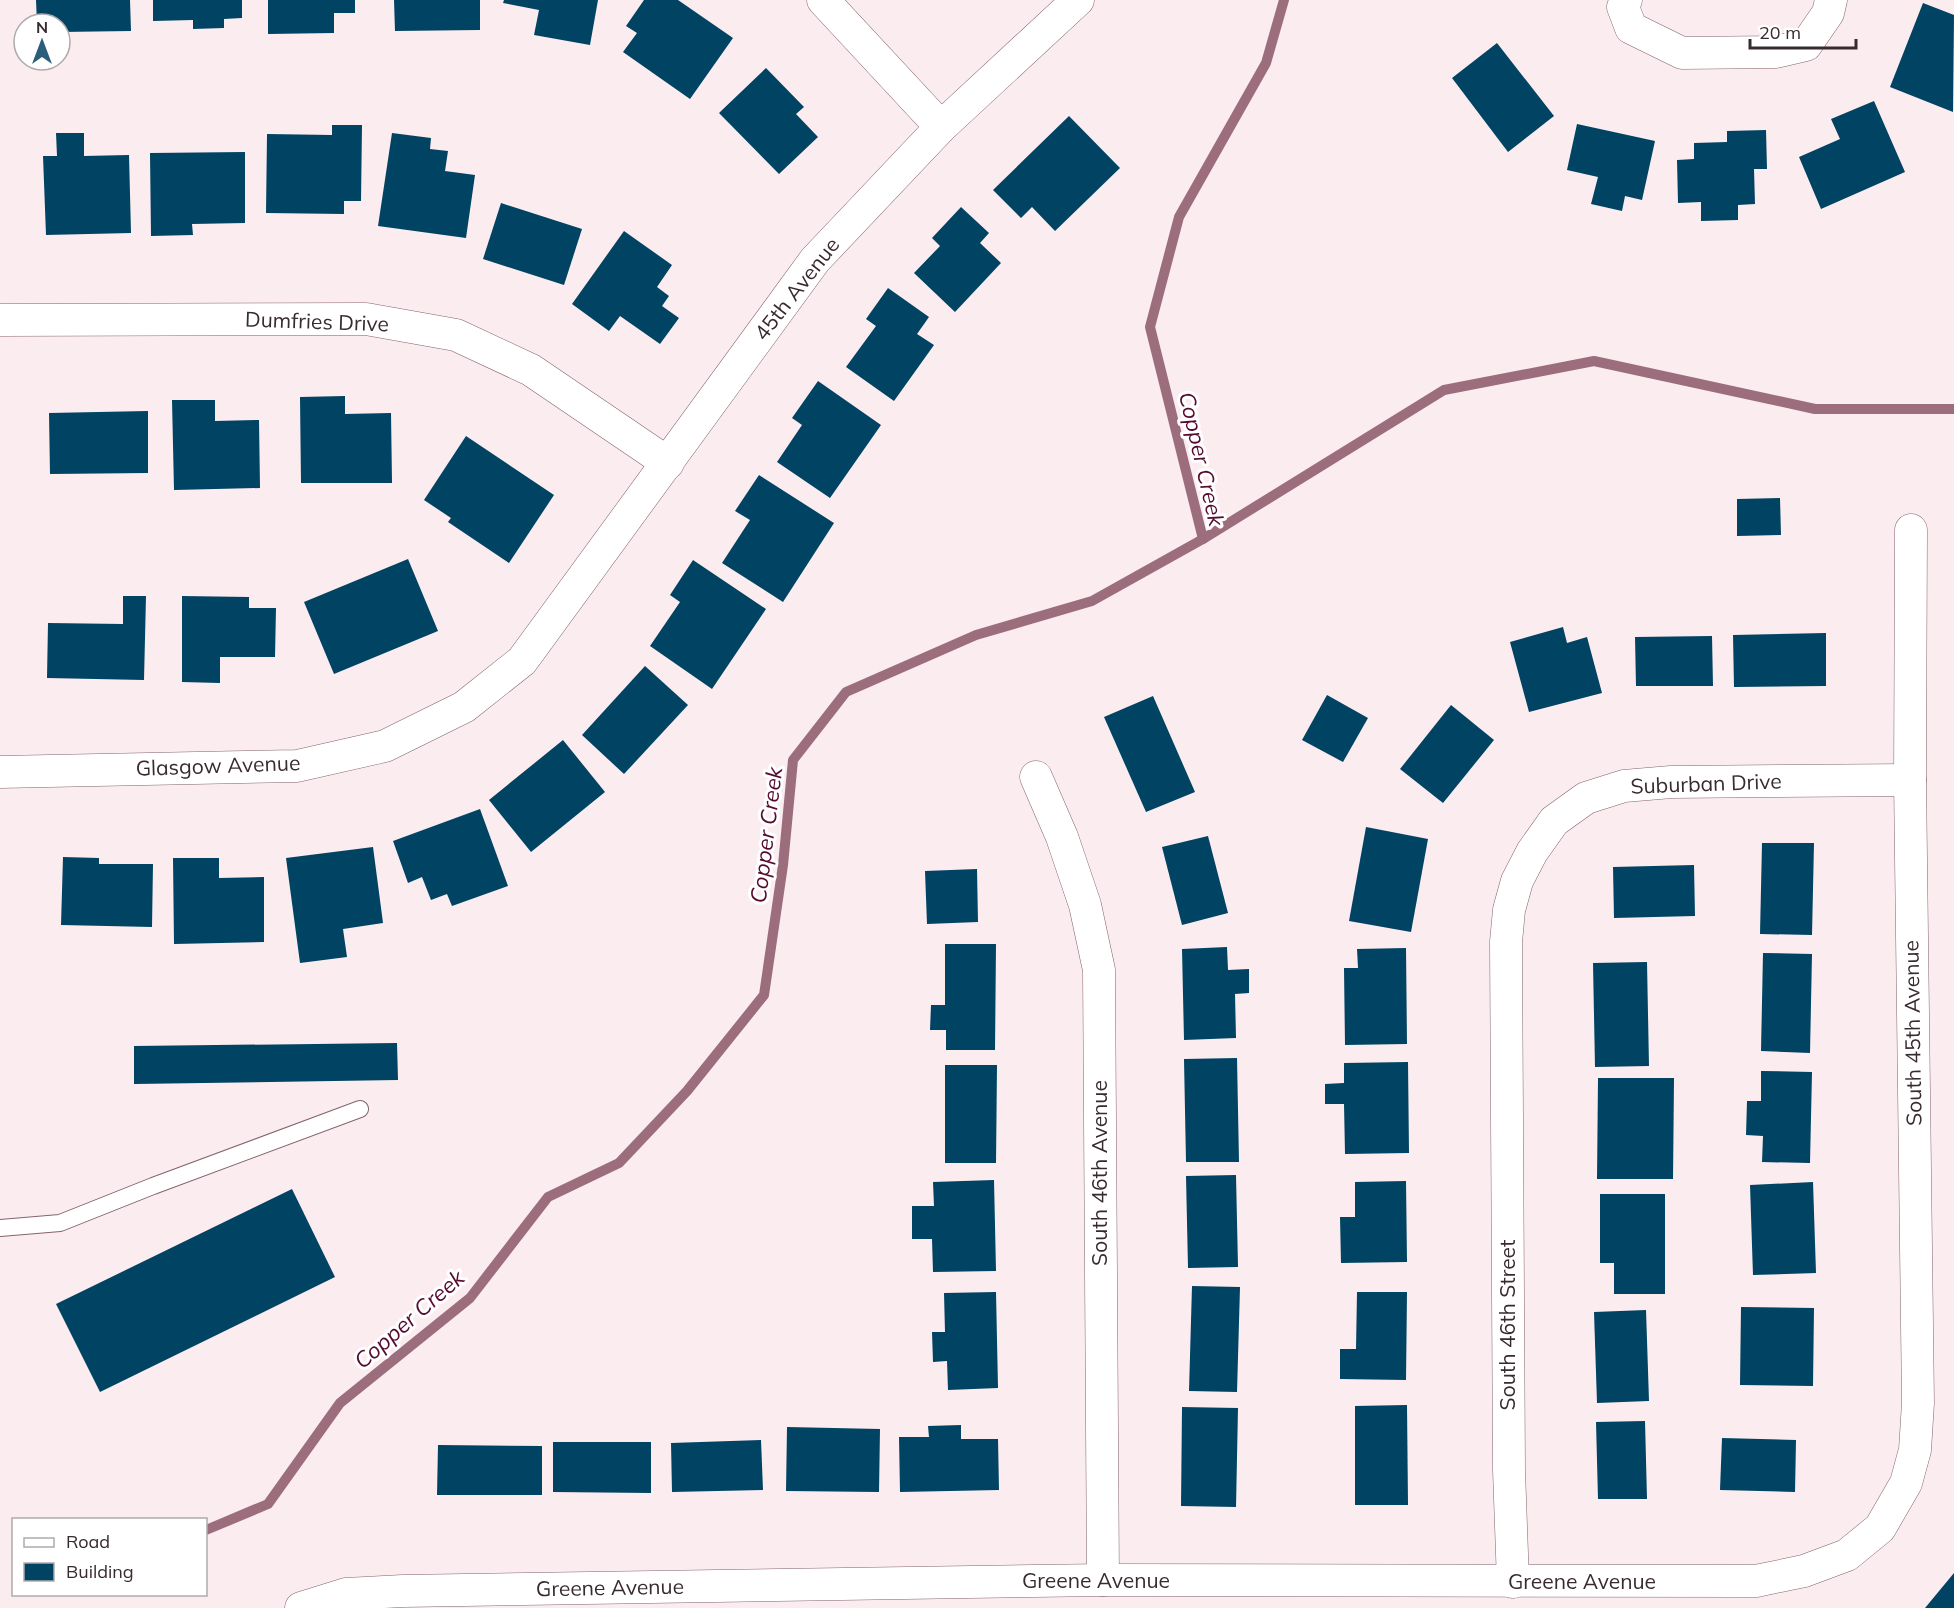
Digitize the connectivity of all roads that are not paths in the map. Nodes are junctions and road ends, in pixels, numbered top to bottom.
1 (823, 0) edge
2 (1077, 0) edge
3 (1626, 0) edge
4 (1831, 0) edge
5 (941, 127) junction
6 (0, 320) edge
7 (668, 463) junction
8 (1911, 530) dead end
9 (0, 772) edge
10 (1036, 777) dead end
11 (1910, 780) junction
12 (1506, 1068) joint
13 (360, 1109) dead end
14 (0, 1228) edge
15 (1880, 1528) joint
16 (1103, 1580) junction
17 (1513, 1582) junction
18 (301, 1608) edge

1 - 5 street
2 - 5 street
3 - 4 street
5 - 7 street, 45th Avenue
6 - 7 street, Dumfries Drive
7 - 9 street, Glasgow Avenue
8 - 11 street, South 45th Avenue
10 - 16 street, South 46th Avenue
11 - 12 street, Suburban Drive
11 - 15 street, South 45th Avenue
12 - 17 street, South 46th Street
13 - 14 lane
15 - 17 street, Greene Avenue
16 - 17 street, Greene Avenue
16 - 18 street, Greene Avenue

